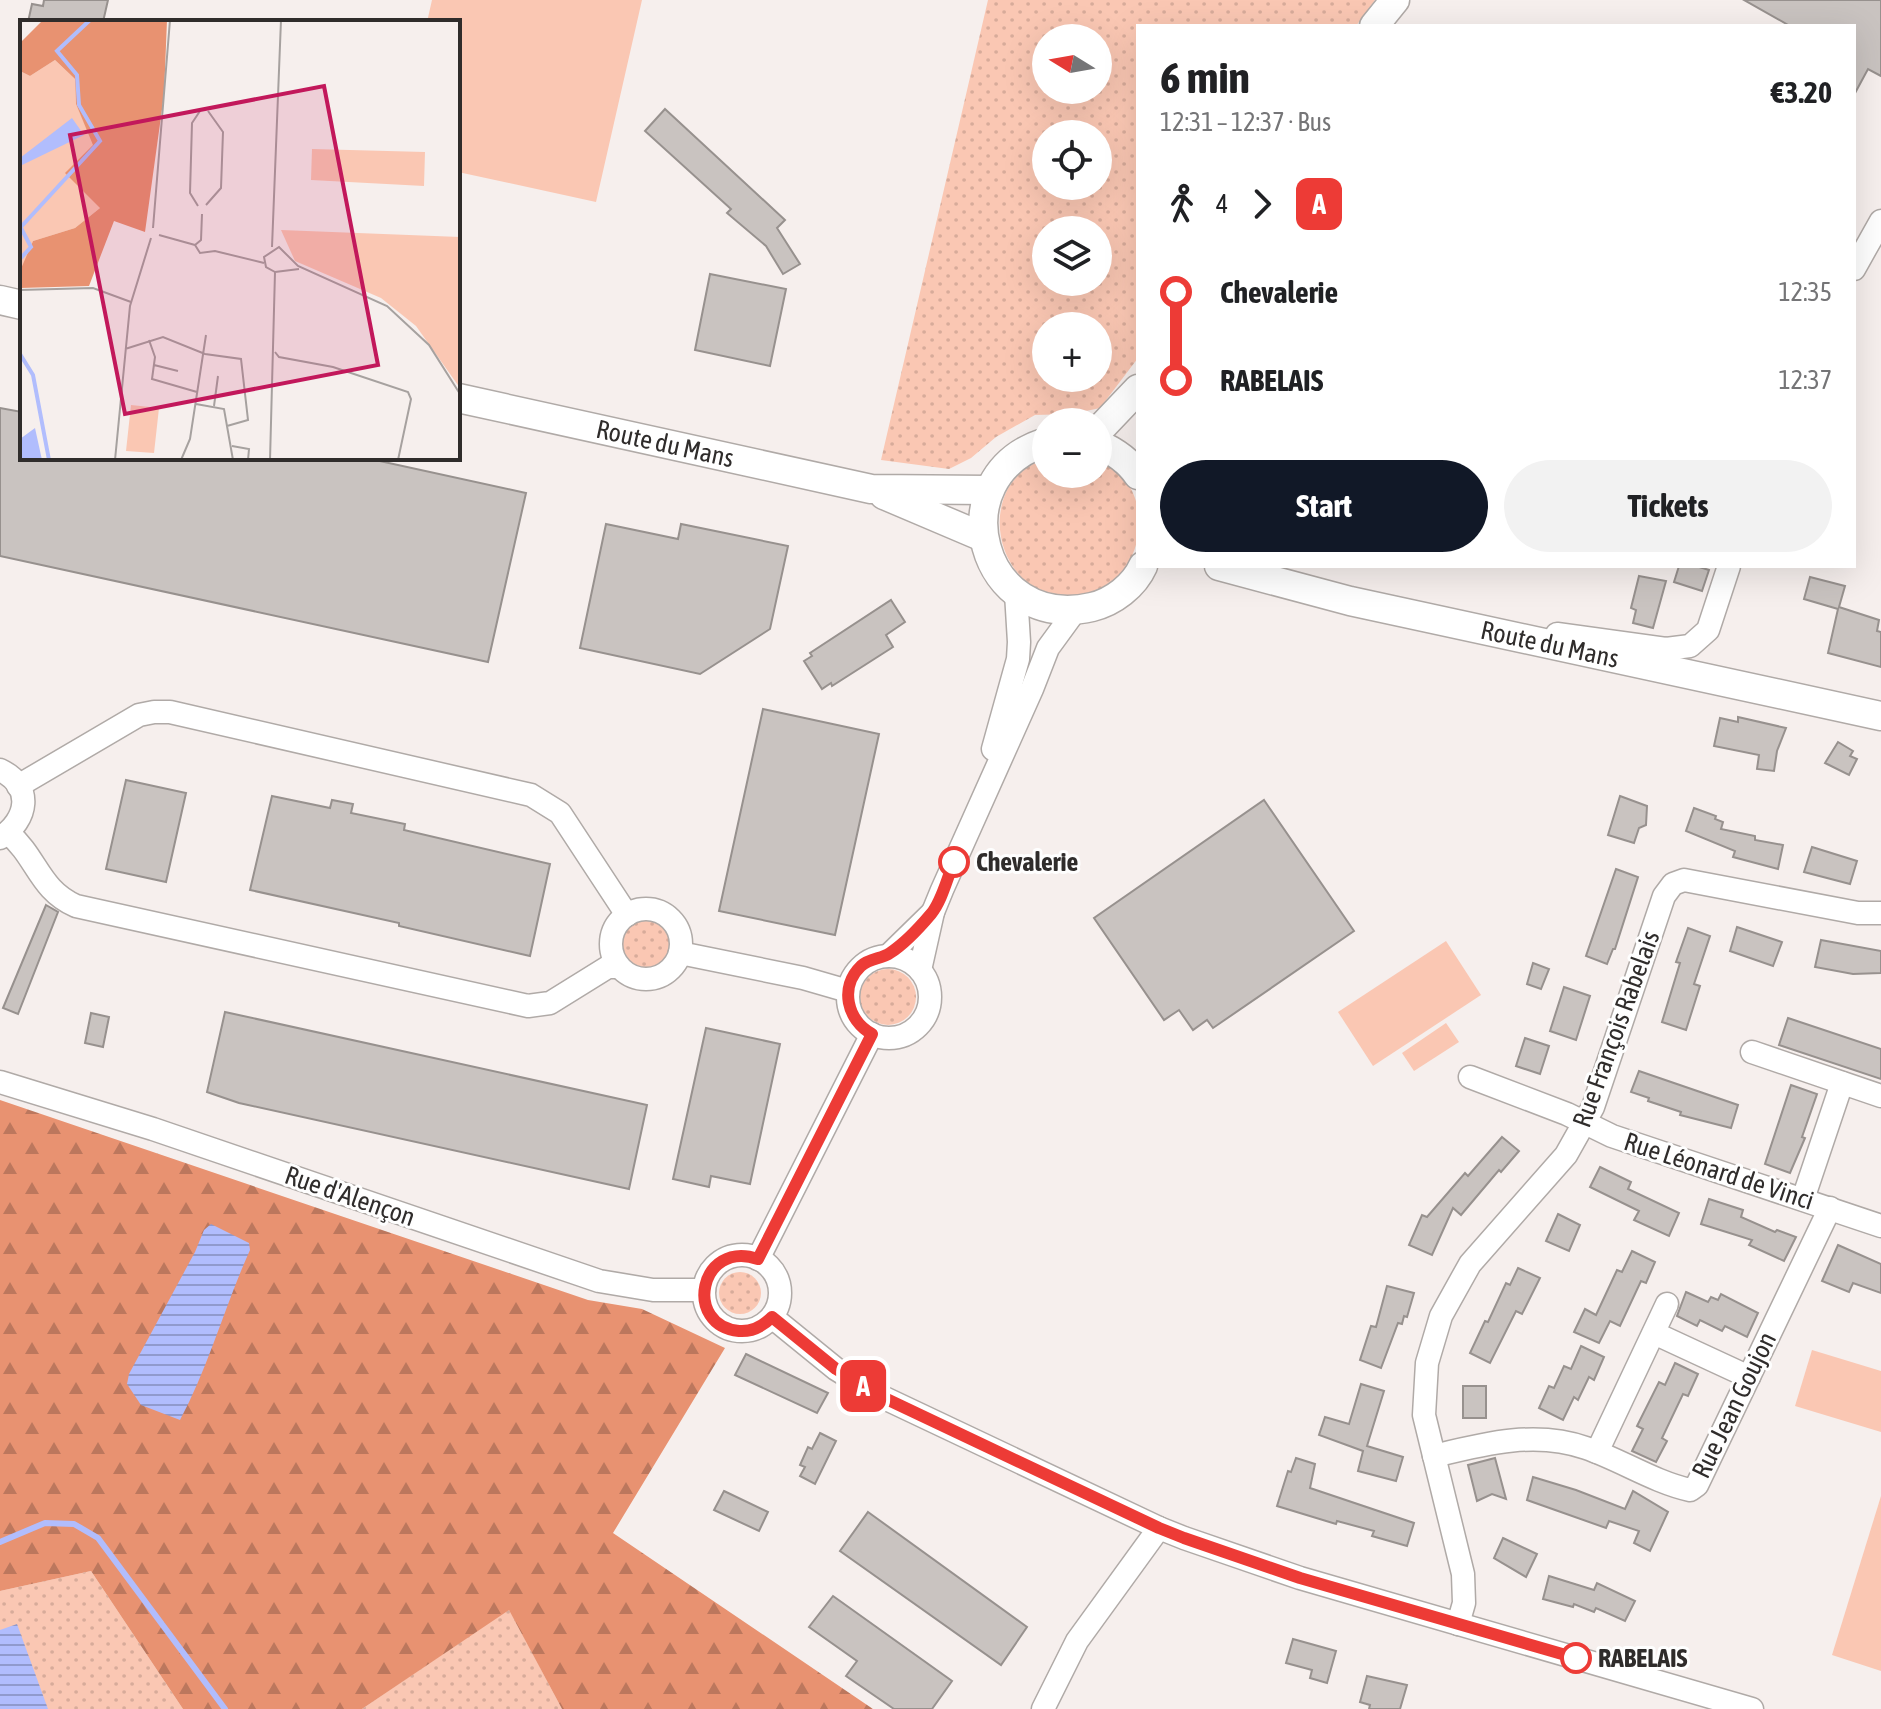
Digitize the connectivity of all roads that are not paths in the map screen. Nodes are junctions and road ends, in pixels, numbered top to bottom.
1 (1881, 221) edge
2 (1856, 265) edge
3 (0, 300) edge
4 (20, 305) edge
5 (1136, 391) edge
6 (460, 398) edge
7 (1112, 416) edge
8 (1032, 447) edge
9 (1112, 449) edge
10 (1136, 461) edge
11 (871, 489) junction
12 (989, 490) junction
13 (983, 537) junction
14 (1141, 568) edge
15 (1227, 568) edge
16 (1728, 568) edge
17 (1016, 593) junction
18 (1075, 611) junction
19 (1457, 623) junction
20 (1881, 716) edge
21 (0, 770) edge
22 (18, 786) junction
23 (975, 815) junction
24 (4, 835) edge
25 (933, 912) junction
26 (1881, 913) edge
27 (627, 915) junction
28 (680, 953) junction
29 (888, 956) junction
30 (619, 967) junction
31 (920, 970) junction
32 (848, 991) junction
33 (872, 1034) junction
34 (1752, 1052) dead end
35 (1470, 1077) dead end
36 (0, 1082) edge
37 (1842, 1083) junction
38 (1881, 1096) edge
39 (1584, 1122) junction
40 (1803, 1199) junction
41 (1830, 1208) junction
42 (1881, 1226) edge
43 (758, 1259) junction
44 (704, 1290) junction
45 (1667, 1304) dead end
46 (772, 1317) junction
47 (1654, 1333) junction
48 (1749, 1377) junction
49 (1597, 1452) junction
50 (1434, 1456) junction
51 (1159, 1528) junction
52 (1458, 1624) junction
53 (1043, 1709) edge
54 (1752, 1709) edge

1 - 2 street
3 - 4 main road
5 - 7 main road
6 - 11 main road, Route du Mans
8 - 12 main road
9 - 10 main road
11 - 12 main road, Route du Mans
11 - 13 main road, Route du Mans
12 - 13 main road
13 - 17 main road
14 - 18 main road
15 - 19 main road, Route du Mans
16 - 19 street
17 - 18 main road
17 - 23 street
18 - 23 street
19 - 20 main road, Route du Mans
21 - 22 street
22 - 24 street
22 - 27 street
23 - 25 street
24 - 30 street
25 - 29 street
25 - 31 street
26 - 39 street, Rue François Rabelais
27 - 28 street
27 - 30 street
28 - 30 street
28 - 32 street
29 - 31 street
29 - 32 street
31 - 33 street
32 - 33 street
33 - 43 street
34 - 37 street
35 - 39 street, Rue Léonard de Vinci
36 - 44 street, Rue d'Alençon
37 - 38 street
37 - 40 street
39 - 40 street, Rue Léonard de Vinci
39 - 50 street, Rue François Rabelais
40 - 41 street, Rue Léonard de Vinci
41 - 42 street, Rue Léonard de Vinci
41 - 48 street, Rue Jean Goujon
43 - 44 street
43 - 46 street
44 - 46 street
45 - 47 street
46 - 51 street
47 - 48 street
47 - 49 street
48 - 49 street, Rue Jean Goujon
49 - 50 street, Rue Jean Goujon
50 - 52 street, Rue François Rabelais
51 - 52 street
51 - 53 street
52 - 54 street

